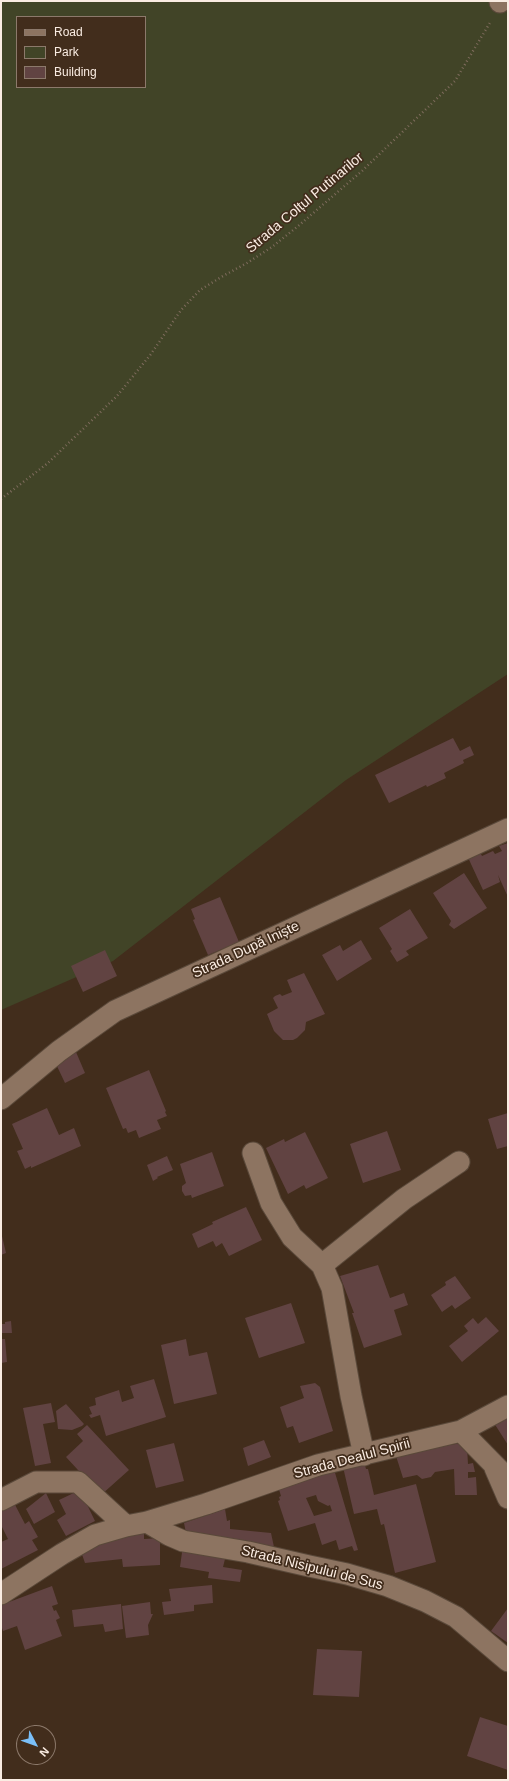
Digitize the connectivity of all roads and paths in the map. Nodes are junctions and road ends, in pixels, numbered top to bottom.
1 (501, 2) edge
2 (1, 498) edge
3 (508, 829) edge
4 (1, 1099) edge
5 (253, 1153) dead end
6 (459, 1162) dead end
7 (322, 1265) junction
8 (508, 1406) edge
9 (461, 1431) junction
10 (364, 1455) junction
11 (493, 1464) junction
12 (508, 1479) edge
13 (508, 1498) edge
14 (1, 1500) edge
15 (148, 1522) junction
16 (126, 1526) junction
17 (1, 1594) edge
18 (508, 1661) edge

1 - 2 path, Strada Colțul Putinarilor
3 - 4 street, Strada După Iniște
5 - 7 street
6 - 7 street
7 - 10 street
8 - 9 street, Strada Dealul Spirii
9 - 10 street, Strada Dealul Spirii
9 - 11 street
10 - 15 street, Strada Dealul Spirii
11 - 12 street
11 - 13 street
14 - 16 street
15 - 16 street, Strada Dealul Spirii
15 - 18 street, Strada Nisipului de Sus
16 - 17 street

